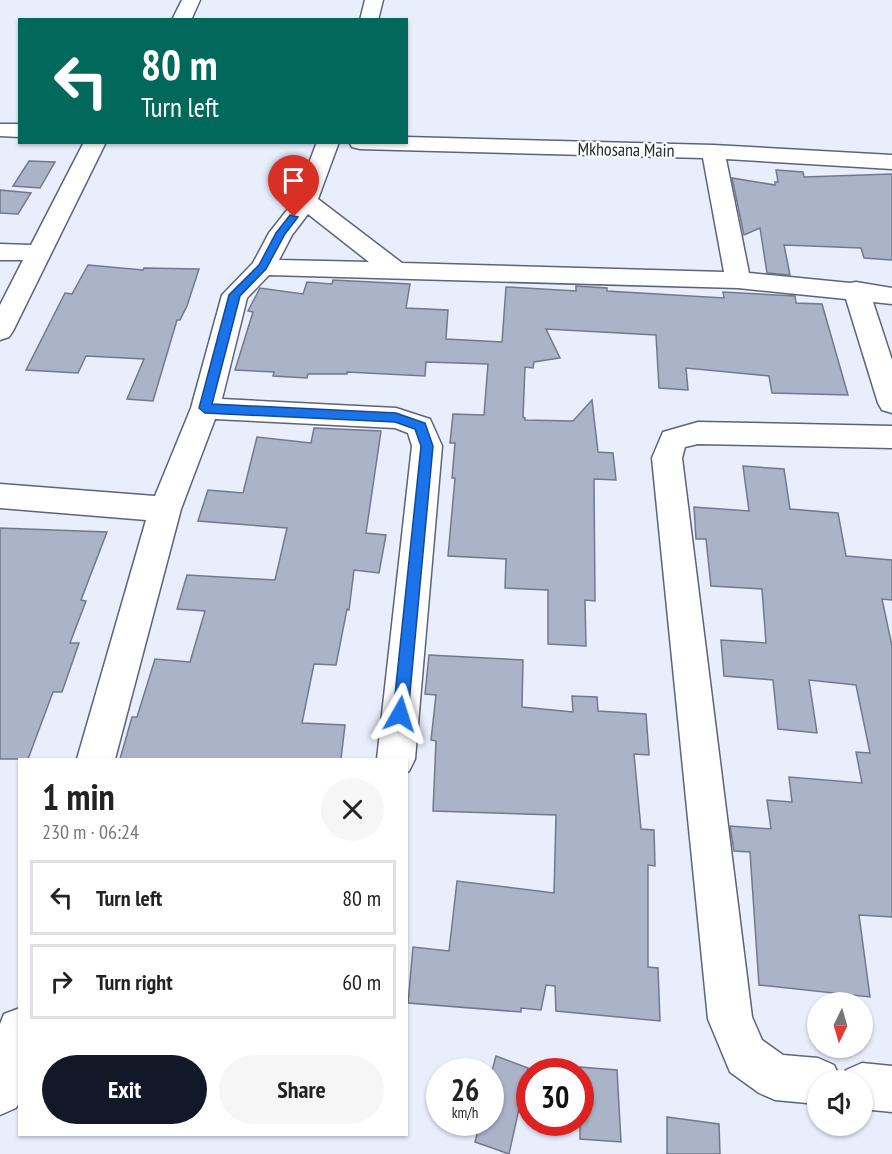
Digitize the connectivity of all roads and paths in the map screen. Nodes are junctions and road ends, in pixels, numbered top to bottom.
1 (191, 0) edge
2 (374, 0) edge
3 (182, 18) edge
4 (370, 18) edge
5 (0, 130) edge
6 (18, 131) edge
7 (408, 143) edge
8 (94, 144) edge
9 (327, 144) edge
10 (713, 152) junction
11 (892, 162) edge
12 (306, 201) junction
13 (0, 252) edge
14 (39, 253) junction
15 (263, 267) junction
16 (394, 269) junction
17 (738, 280) junction
18 (856, 291) junction
19 (892, 296) edge
20 (0, 331) edge
21 (892, 403) edge
22 (205, 408) junction
23 (892, 437) edge
24 (0, 496) edge
25 (165, 509) junction
26 (96, 758) edge
27 (396, 758) edge
28 (18, 1036) edge
29 (807, 1080) edge
30 (873, 1087) edge
31 (892, 1089) edge
32 (0, 1092) edge

1 - 3 street
2 - 4 street
5 - 6 street
7 - 10 street, Mkhosana Main
8 - 14 street
9 - 12 street
10 - 11 street, Mkhosana Main
10 - 17 street
12 - 15 street
12 - 16 street
13 - 14 street
14 - 20 street
15 - 16 street
15 - 22 street
16 - 17 street
17 - 18 street
18 - 19 street
18 - 21 street
22 - 25 street
22 - 27 street
23 - 29 street
24 - 25 street
25 - 26 street
28 - 32 street
30 - 31 street

